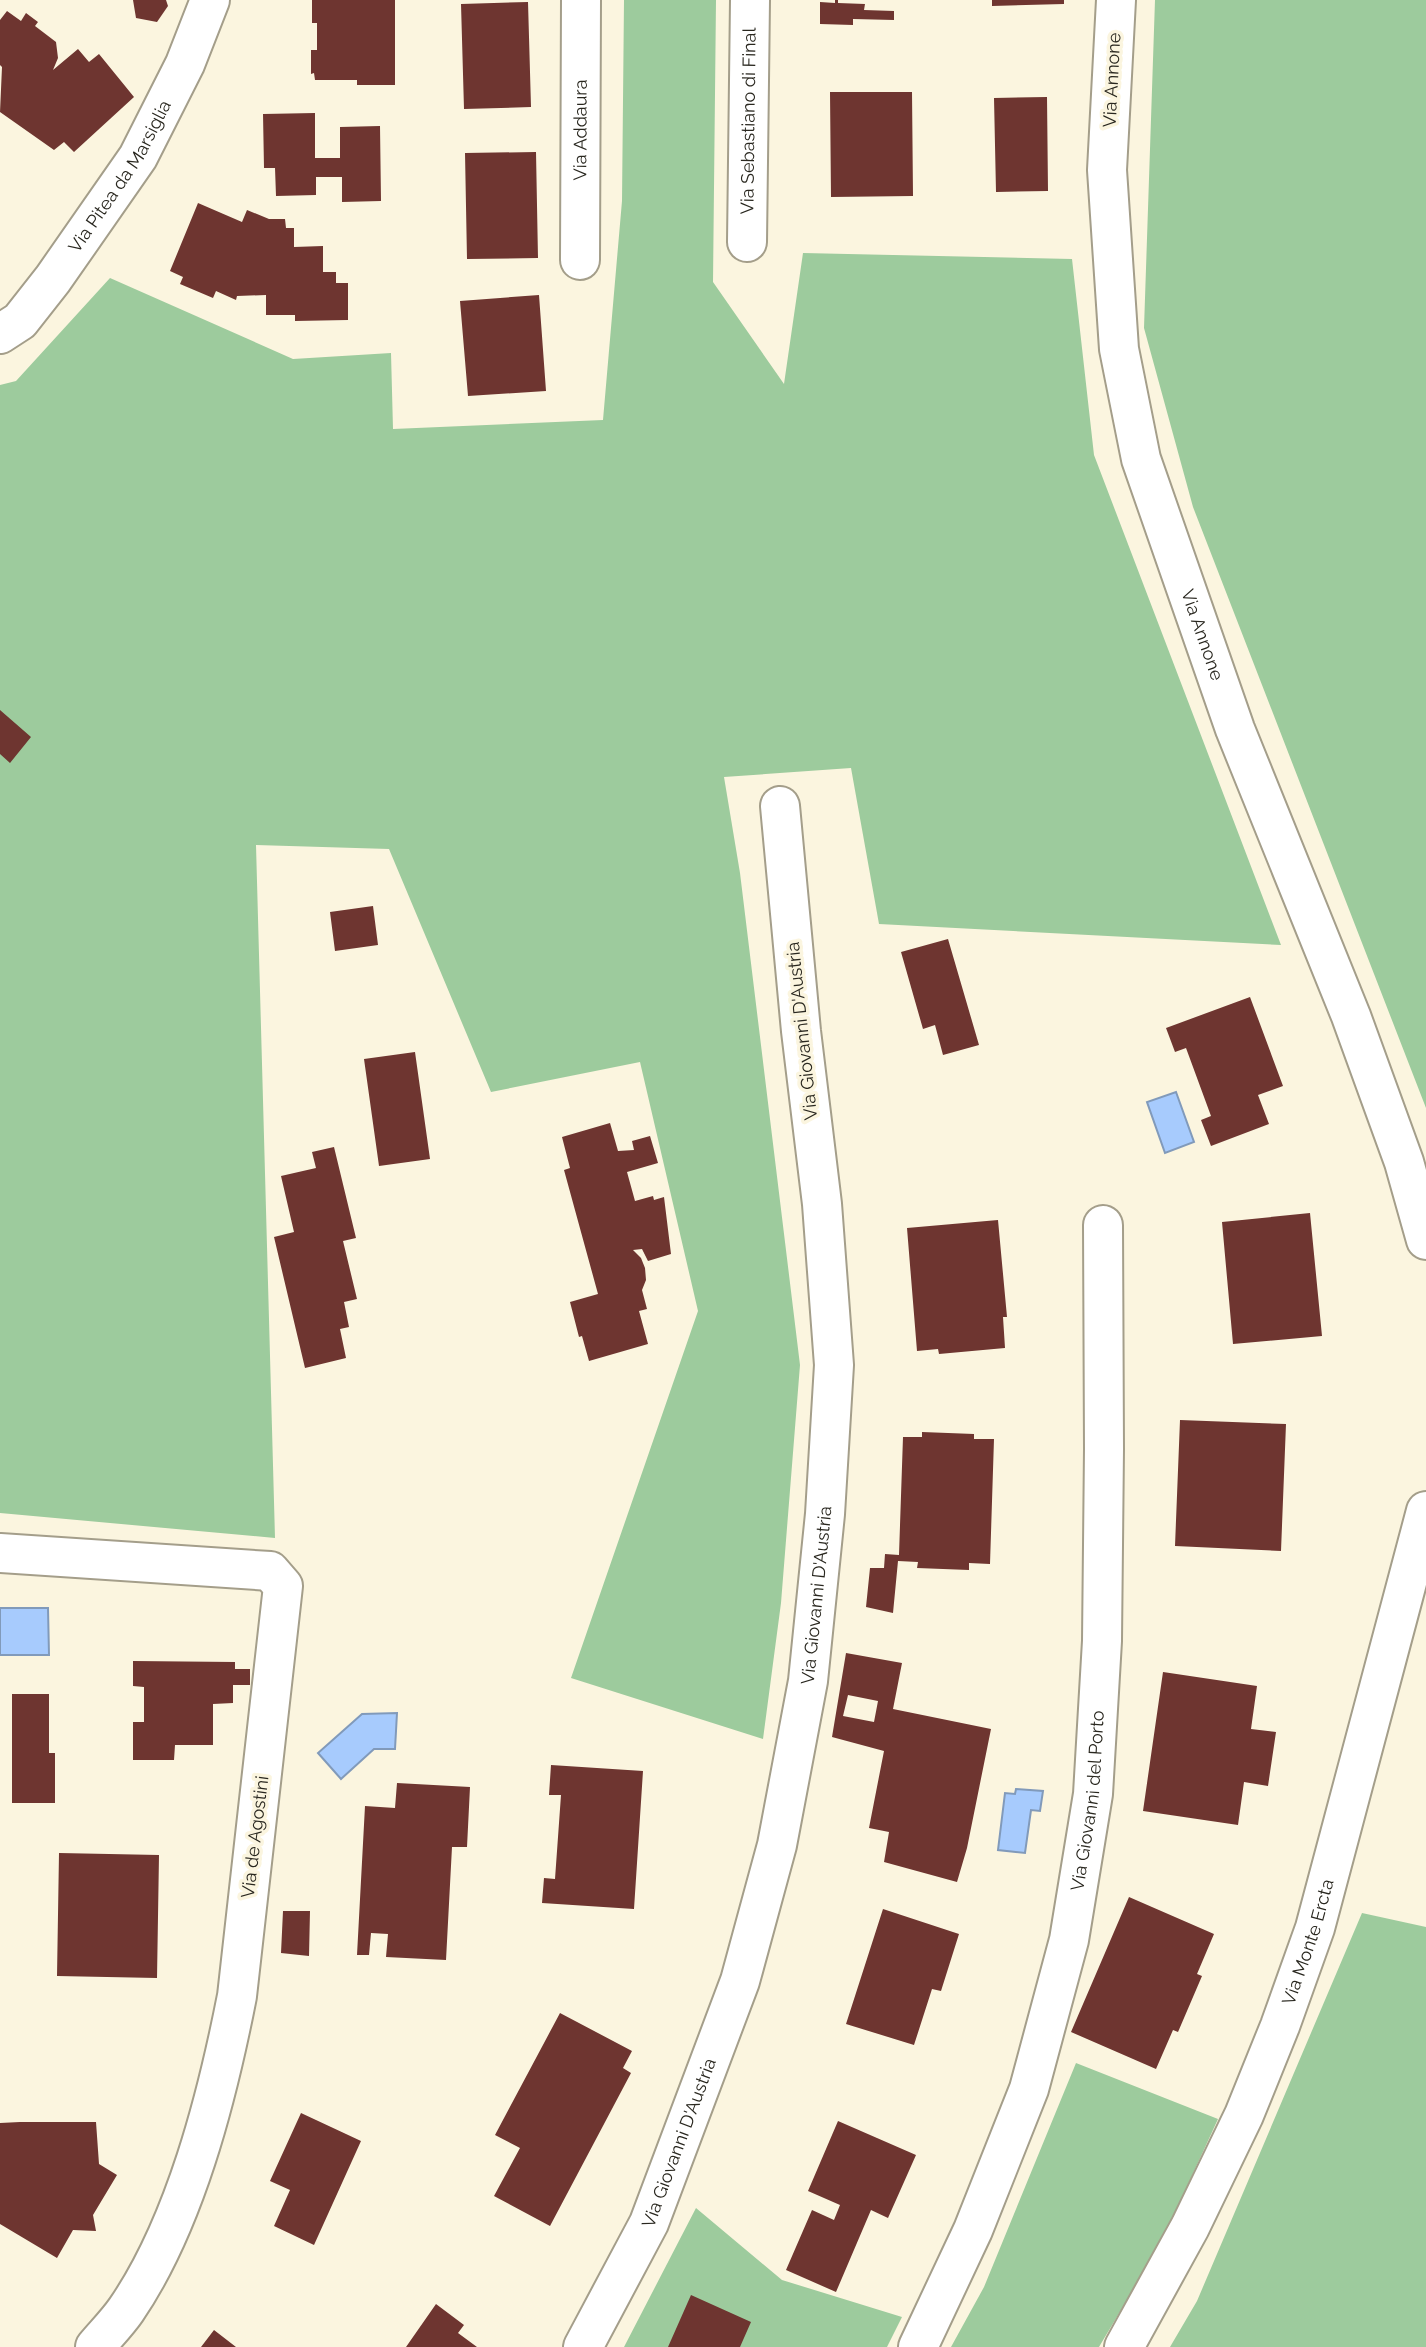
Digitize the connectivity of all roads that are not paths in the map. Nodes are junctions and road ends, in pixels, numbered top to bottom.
1 (210, 0) edge
2 (581, 0) edge
3 (750, 0) edge
4 (1116, 0) edge
5 (747, 242) dead end
6 (580, 260) dead end
7 (0, 334) edge
8 (780, 806) dead end
9 (1103, 1225) dead end
10 (1426, 1240) edge
11 (1426, 1511) edge
12 (0, 1553) edge
13 (95, 2347) edge
14 (583, 2347) edge
15 (918, 2347) edge
16 (1124, 2347) edge

1 - 7 street, Via Pitea da Marsiglia
2 - 6 street, Via Addaura
3 - 5 street, Via Sebastiano di Final
4 - 10 street, Via Annone
8 - 14 street, Via Giovanni D'Austria
9 - 15 street, Via Giovanni del Porto
11 - 16 street, Via Monte Ercta
12 - 13 street, Via de Agostini

